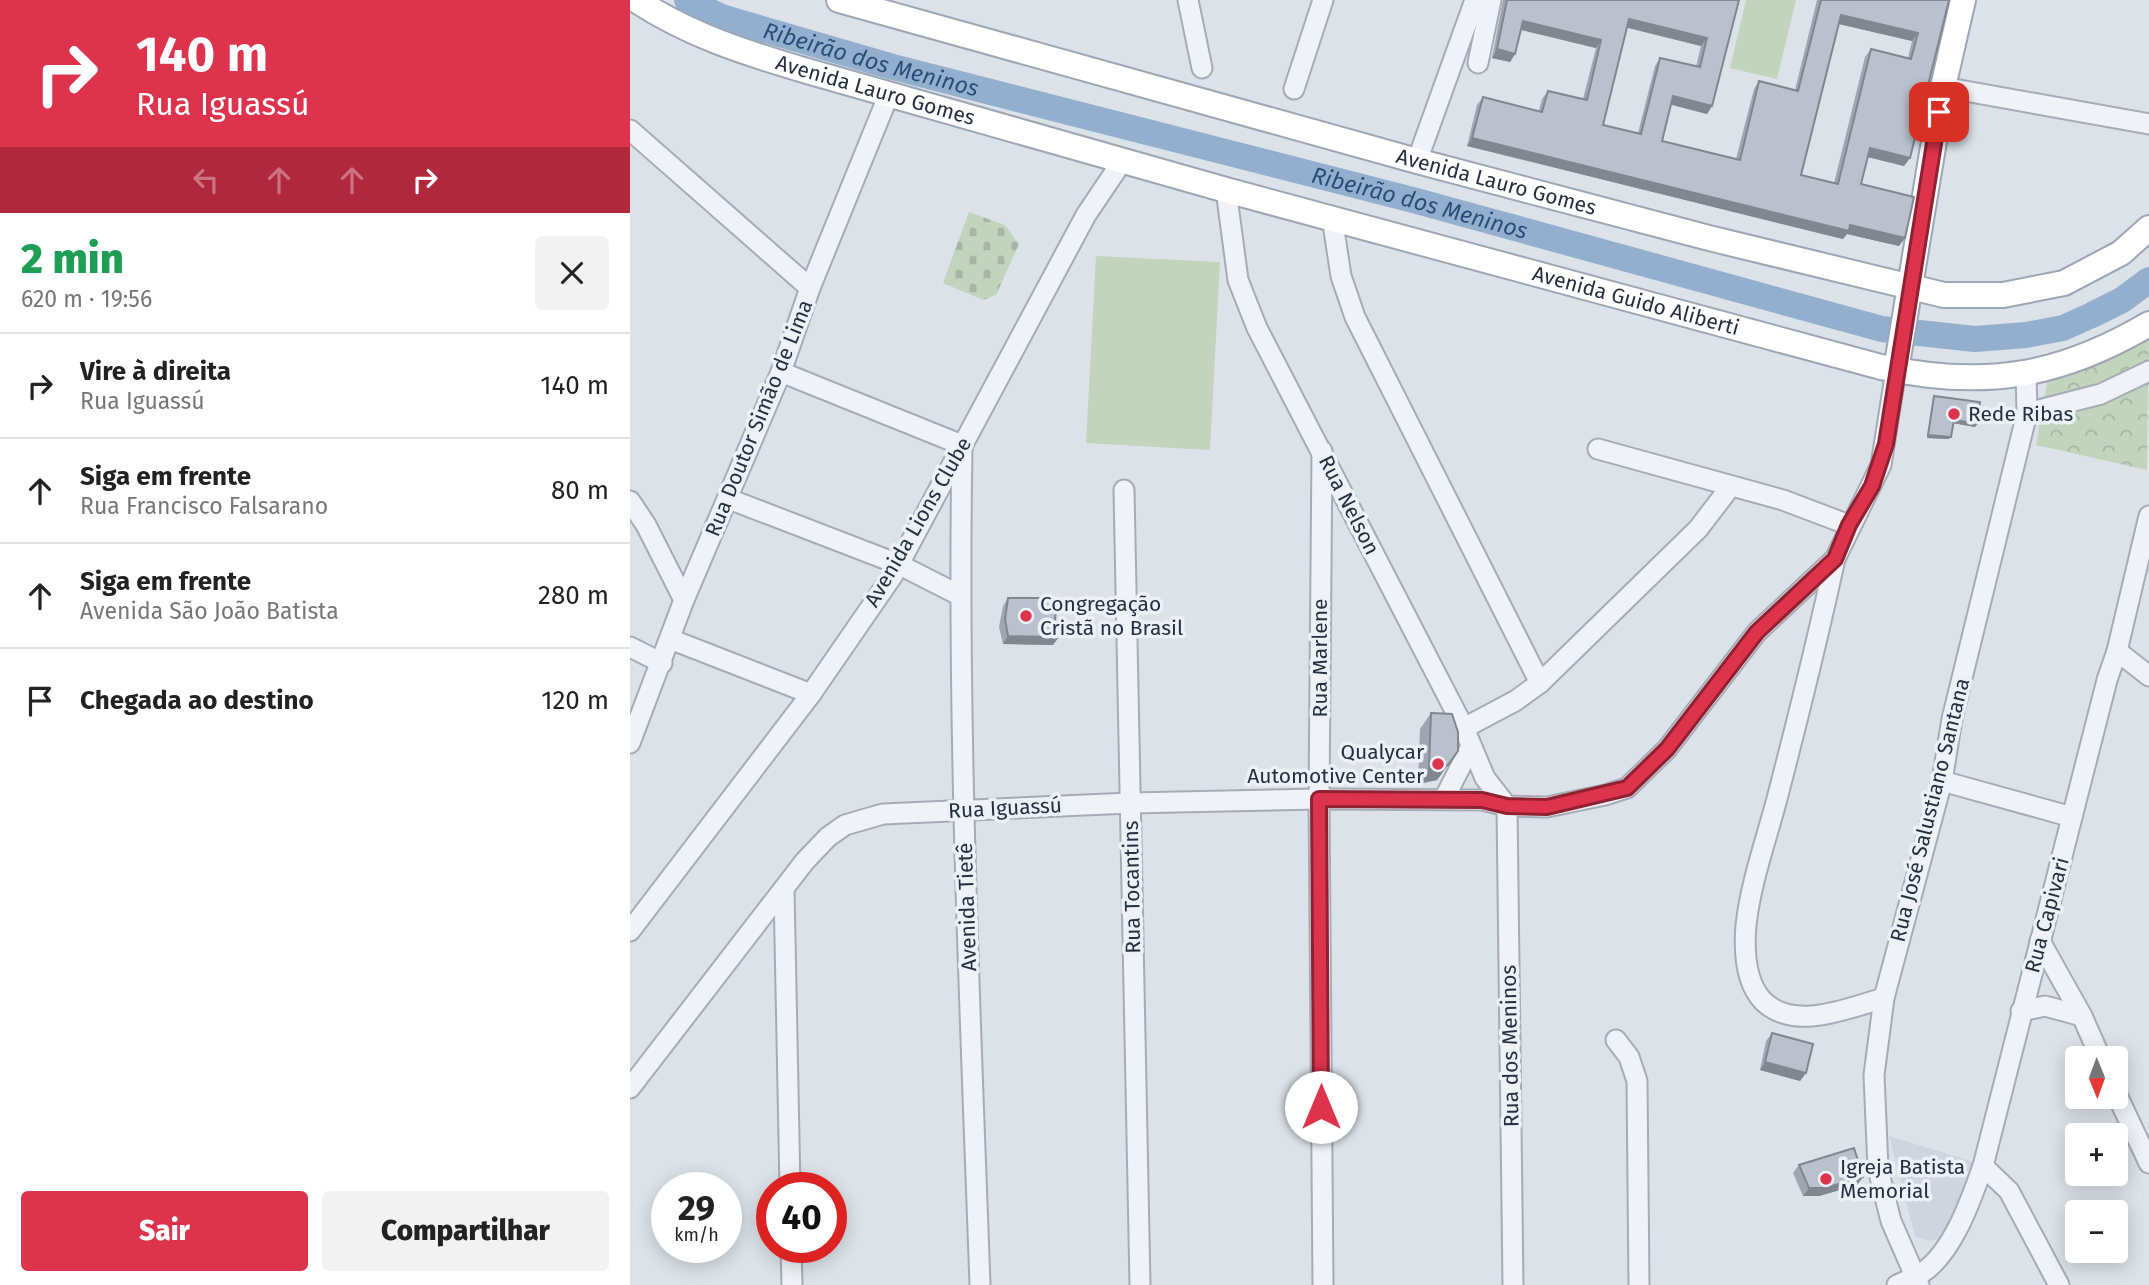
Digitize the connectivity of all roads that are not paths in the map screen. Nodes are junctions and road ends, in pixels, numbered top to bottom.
1 (636, 0) edge
2 (839, 0) edge
3 (1188, 0) edge
4 (1323, 0) edge
5 (1475, 0) edge
6 (1491, 0) edge
7 (1964, 0) edge
8 (1478, 64) dead end
9 (1202, 68) dead end
10 (1943, 87) junction
11 (1294, 89) dead end
12 (889, 94) junction
13 (2147, 125) edge
14 (633, 139) edge
15 (1123, 160) junction
16 (1417, 161) junction
17 (1226, 190) junction
18 (1332, 217) junction
19 (2148, 228) edge
20 (810, 288) junction
21 (1910, 294) junction
22 (2149, 324) edge
23 (1897, 363) junction
24 (2149, 371) edge
25 (781, 372) junction
26 (2026, 374) junction
27 (2027, 413) junction
28 (962, 445) junction
29 (1598, 449) dead end
30 (1322, 451) junction
31 (1731, 486) junction
32 (1124, 490) dead end
33 (729, 499) junction
34 (630, 501) edge
35 (2149, 516) edge
36 (1849, 525) junction
37 (1835, 559) junction
38 (898, 564) junction
39 (960, 594) junction
40 (684, 600) junction
41 (670, 639) junction
42 (630, 647) edge
43 (2117, 650) junction
44 (662, 663) junction
45 (2149, 676) edge
46 (1540, 683) junction
47 (811, 694) junction
48 (1464, 728) junction
49 (630, 743) edge
50 (1471, 748) junction
51 (1942, 781) junction
52 (1319, 799) junction
53 (1444, 799) junction
54 (1130, 803) junction
55 (1507, 806) junction
56 (964, 810) junction
57 (2072, 817) junction
58 (784, 890) junction
59 (630, 930) edge
60 (2040, 941) junction
61 (1884, 998) junction
62 (2021, 1011) junction
63 (2082, 1016) junction
64 (1616, 1041) dead end
65 (2095, 1046) edge
66 (630, 1088) edge
67 (2125, 1110) edge
68 (2143, 1142) edge
69 (2149, 1164) edge
70 (1983, 1166) junction
71 (790, 1172) edge
72 (791, 1263) edge
73 (1917, 1280) edge
74 (792, 1285) edge
75 (980, 1285) edge
76 (1140, 1285) edge
77 (1323, 1285) edge
78 (1513, 1285) edge
79 (1639, 1285) edge
80 (1897, 1285) edge
81 (2059, 1285) edge

1 - 12 main road, Avenida Lauro Gomes
2 - 16 main road, Avenida Lauro Gomes
3 - 9 street
4 - 11 street
5 - 16 street
6 - 8 street
7 - 10 main road
10 - 13 street
10 - 21 main road
12 - 15 main road, Avenida Lauro Gomes
12 - 20 street, Rua Doutor Simão de Lima
14 - 20 street
15 - 17 main road, Avenida Guido Aliberti
15 - 28 street, Avenida Lions Clube
16 - 21 main road, Avenida Lauro Gomes
17 - 18 main road, Avenida Guido Aliberti
17 - 30 street, Rua Nelson
18 - 23 main road, Avenida Guido Aliberti
18 - 46 street
19 - 21 main road, Avenida Lauro Gomes
20 - 25 street, Rua Doutor Simão de Lima
21 - 23 main road
22 - 26 main road, Avenida Guido Aliberti
23 - 26 main road, Avenida Guido Aliberti
23 - 36 street
24 - 27 street
25 - 28 street
25 - 33 street, Rua Doutor Simão de Lima
26 - 27 street, Rua José Salustiano Santana
27 - 51 street, Rua José Salustiano Santana
28 - 38 street, Avenida Lions Clube
28 - 39 street, Avenida Tietê
29 - 31 street
30 - 48 street, Rua Nelson
30 - 52 street, Rua Marlene
31 - 36 street
31 - 46 street
32 - 54 street, Rua Tocantins
33 - 38 street
33 - 40 street, Rua Doutor Simão de Lima
34 - 40 street
35 - 43 street, Rua Capivari
36 - 37 street
37 - 55 street, Rua Iguassú
37 - 61 street
38 - 39 street
38 - 47 street, Avenida Lions Clube
39 - 56 street, Avenida Tietê
40 - 41 street, Rua Doutor Simão de Lima
41 - 44 street, Rua Doutor Simão de Lima
41 - 47 street
42 - 44 street
43 - 45 street
43 - 57 street, Rua Capivari
44 - 49 street, Rua Doutor Simão de Lima
46 - 48 street
47 - 59 street, Avenida Lions Clube
48 - 50 street, Rua Nelson
50 - 53 street
50 - 55 street, Rua Nelson
51 - 57 street
51 - 61 street, Rua José Salustiano Santana
52 - 53 street, Rua Iguassú
52 - 54 street, Rua Iguassú
52 - 77 street, Rua Marlene
53 - 55 street, Rua Iguassú
54 - 56 street, Rua Iguassú
54 - 76 street, Rua Tocantins
55 - 78 street, Rua dos Meninos
56 - 58 street, Rua Iguassú
56 - 75 street, Avenida Tietê
57 - 60 street, Rua Capivari
58 - 66 street, Rua Iguassú
58 - 71 street
60 - 62 street, Rua Capivari
60 - 63 street
61 - 73 street, Rua José Salustiano Santana
62 - 63 street
62 - 70 street, Rua Capivari
63 - 65 street
64 - 79 street
67 - 68 street
68 - 69 street
70 - 73 street, Rua Capivari
70 - 81 street
72 - 74 street
73 - 80 street, Rua Capivari

